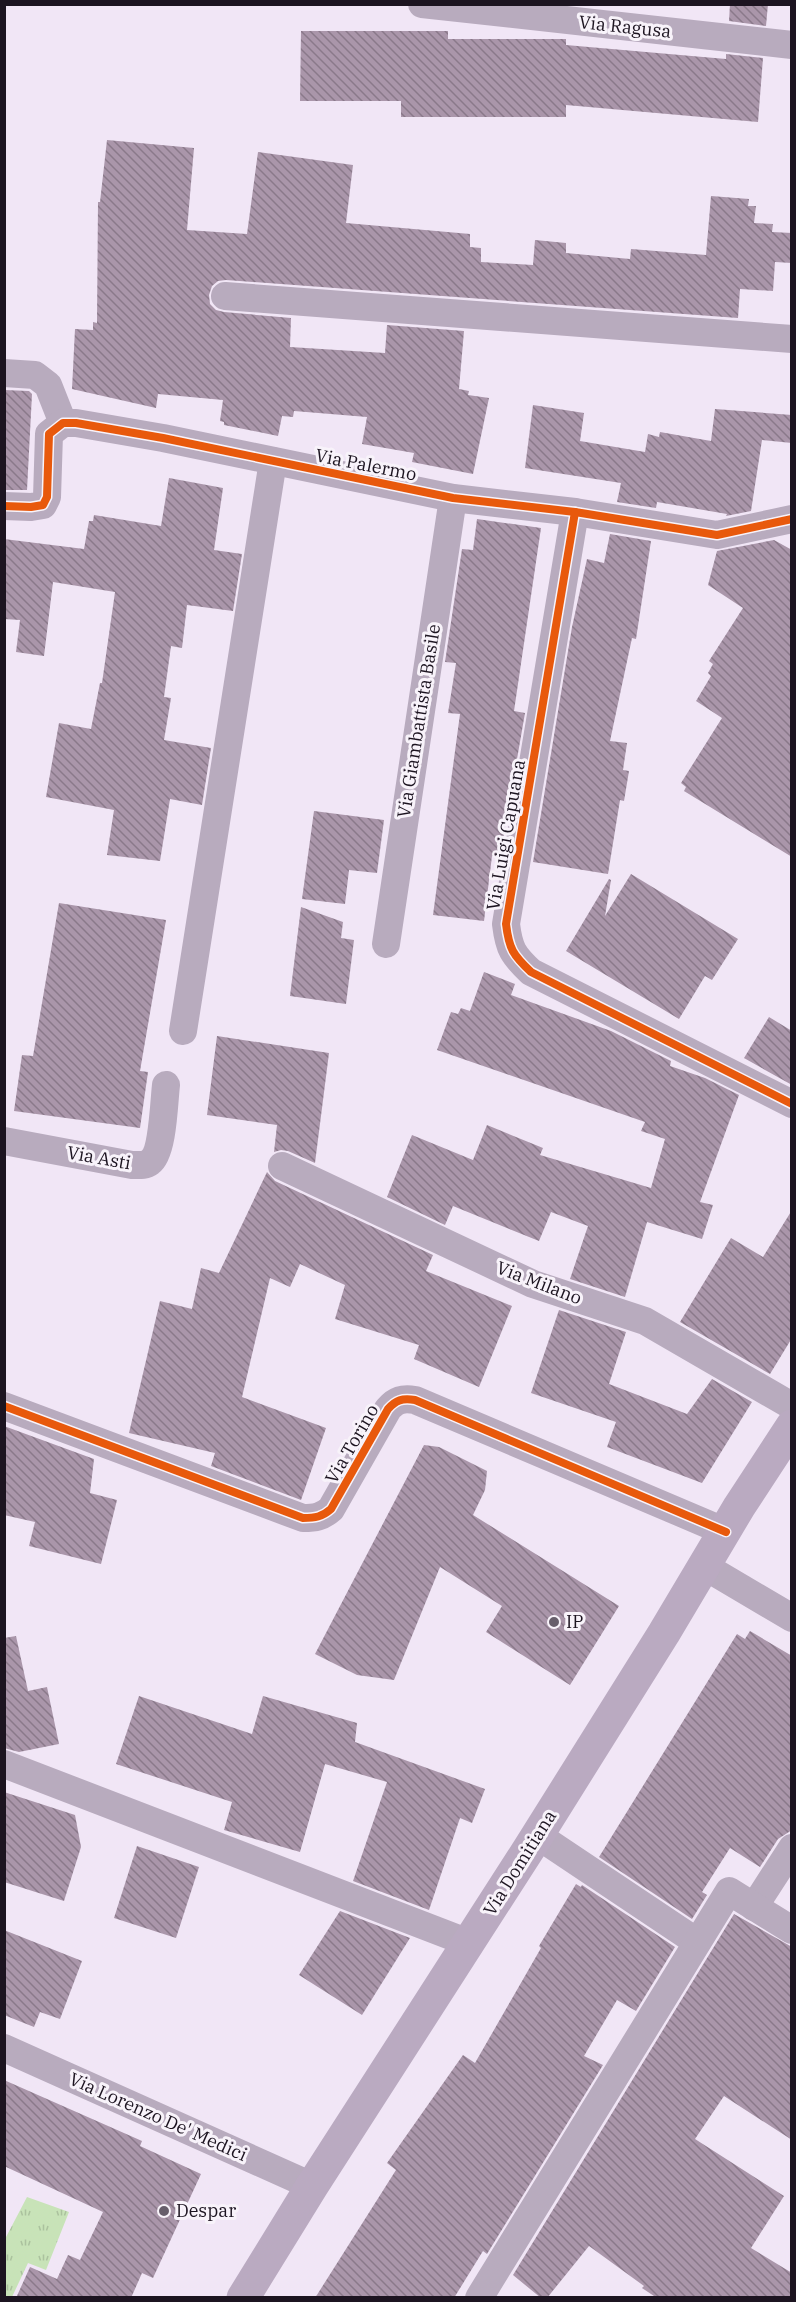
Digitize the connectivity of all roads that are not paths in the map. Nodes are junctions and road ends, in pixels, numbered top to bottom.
1 (422, 4) edge
2 (466, 7) edge
3 (792, 45) edge
4 (225, 296) dead end
5 (792, 339) edge
6 (4, 373) edge
7 (63, 423) junction
8 (273, 461) junction
9 (453, 498) junction
10 (4, 506) edge
11 (575, 512) junction
12 (792, 519) edge
13 (386, 944) dead end
14 (183, 1031) dead end
15 (166, 1085) dead end
16 (792, 1104) edge
17 (4, 1141) edge
18 (282, 1166) dead end
19 (4, 1406) edge
20 (792, 1406) edge
21 (792, 1426) edge
22 (726, 1532) junction
23 (704, 1566) junction
24 (792, 1618) edge
25 (4, 1764) edge
26 (537, 1835) junction
27 (792, 1848) edge
28 (754, 1907) junction
29 (792, 1930) edge
30 (697, 1942) junction
31 (469, 1943) junction
32 (4, 2048) edge
33 (312, 2186) junction
34 (243, 2298) edge
35 (479, 2298) edge

1 - 2 street, Via Ragusa
2 - 3 street, Via Ragusa
4 - 5 street
6 - 7 street
7 - 8 street, Via Palermo
7 - 10 street
8 - 9 street, Via Palermo
8 - 14 street
9 - 11 street, Via Palermo
9 - 13 street, Via Giambattista Basile
11 - 12 street, Via Palermo
11 - 16 street, Via Luigi Capuana
15 - 17 street, Via Asti
18 - 20 street, Via Milano
19 - 22 street, Via Torino
21 - 22 main road, Via Domitiana
22 - 23 main road, Via Domitiana
23 - 24 street
23 - 26 main road, Via Domitiana
25 - 31 street
26 - 30 street
26 - 31 main road, Via Domitiana
27 - 28 street
28 - 29 street
28 - 30 street
30 - 35 street
31 - 33 main road, Via Domitiana
32 - 33 street, Via Lorenzo De' Medici
33 - 34 main road, Via Domitiana

